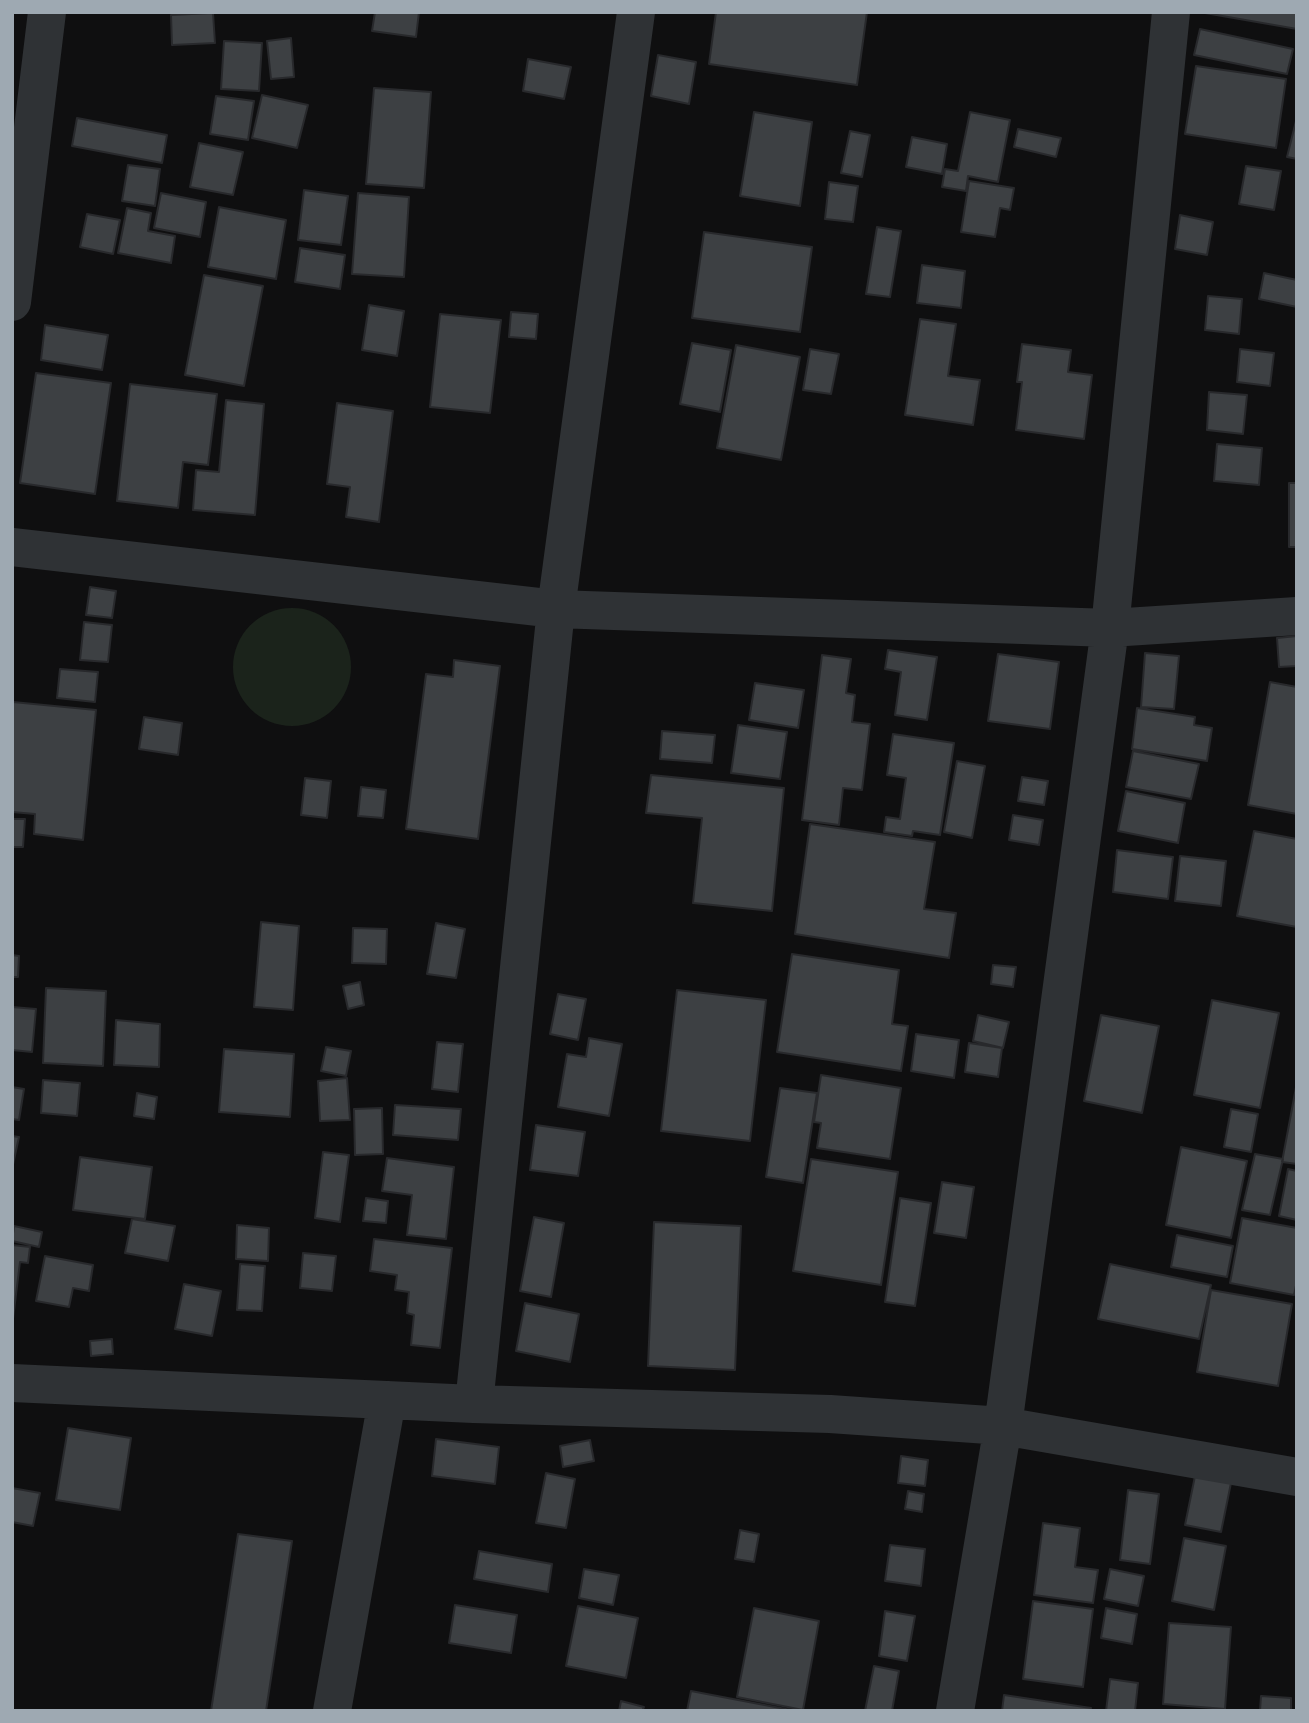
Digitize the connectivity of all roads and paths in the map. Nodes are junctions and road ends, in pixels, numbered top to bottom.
1 (636, 12) edge
2 (1171, 12) edge
3 (34, 24) edge
4 (12, 302) edge
5 (12, 547) edge
6 (556, 609) junction
7 (1297, 616) edge
8 (1110, 628) junction
9 (12, 1383) edge
10 (387, 1400) junction
11 (474, 1404) junction
12 (1003, 1426) junction
13 (1297, 1477) edge
14 (332, 1711) edge
15 (956, 1711) edge

1 - 6 street
2 - 8 street
3 - 4 street
5 - 6 street
6 - 8 street
6 - 11 street
7 - 8 street
8 - 12 street
9 - 10 street
10 - 11 street
10 - 14 street
11 - 12 street
12 - 13 street
12 - 15 street

